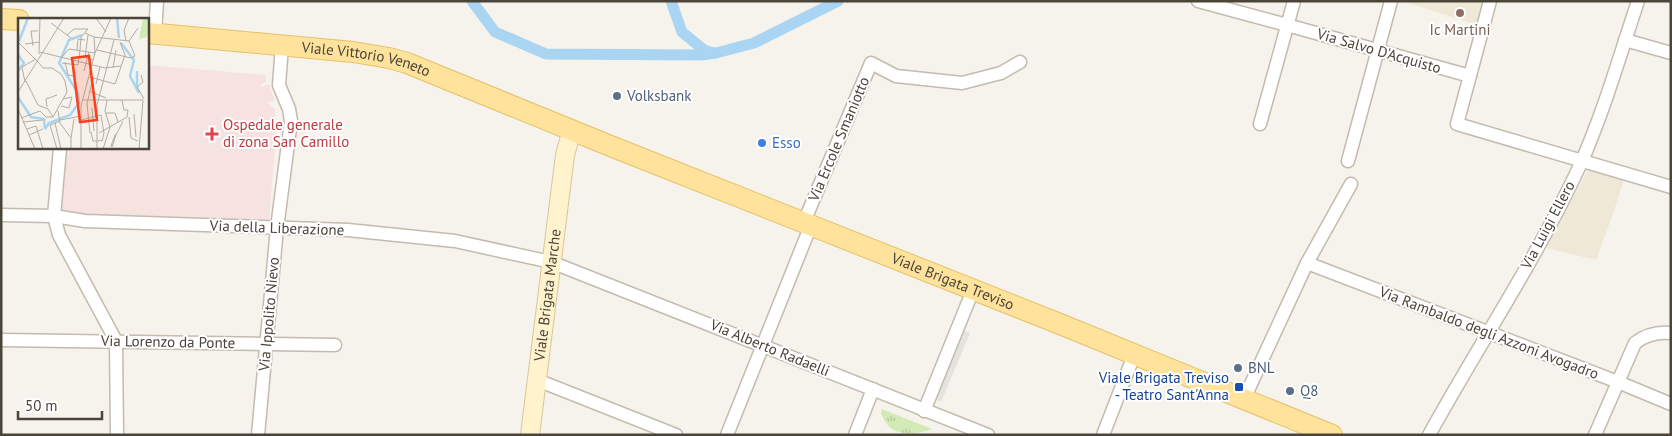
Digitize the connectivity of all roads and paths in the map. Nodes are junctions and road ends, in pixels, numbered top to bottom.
1 (157, 1) edge
2 (1198, 1) edge
3 (1294, 1) edge
4 (1391, 1) edge
5 (1490, 1) edge
6 (1638, 1) edge
7 (1, 19) edge
8 (18, 20) edge
9 (1287, 25) junction
10 (151, 33) edge
11 (1624, 40) junction
12 (282, 46) junction
13 (1377, 50) junction
14 (1671, 53) edge
15 (1020, 62) dead end
16 (1470, 76) junction
17 (1260, 124) dead end
18 (572, 130) junction
19 (598, 141) junction
20 (60, 149) edge
21 (564, 155) junction
22 (1348, 160) dead end
23 (1581, 162) junction
24 (1351, 184) dead end
25 (1671, 187) edge
26 (1, 215) edge
27 (54, 216) junction
28 (807, 224) junction
29 (277, 228) junction
30 (551, 262) junction
31 (1307, 263) junction
32 (972, 290) junction
33 (1488, 332) junction
34 (1671, 333) edge
35 (1, 340) edge
36 (116, 341) junction
37 (266, 344) junction
38 (335, 345) dead end
39 (763, 345) junction
40 (1134, 355) junction
41 (536, 380) junction
42 (1618, 382) junction
43 (873, 389) junction
44 (1244, 400) junction
45 (1671, 404) edge
46 (924, 410) junction
47 (969, 431) edge
48 (117, 435) edge
49 (258, 435) edge
50 (530, 435) edge
51 (676, 435) edge
52 (727, 435) edge
53 (855, 435) edge
54 (988, 435) edge
55 (1103, 435) edge
56 (1332, 435) edge
57 (1429, 435) edge
58 (1595, 435) edge

1 - 10 street
2 - 9 street, Via Salvo D'Acquisto
3 - 9 street
4 - 13 street
5 - 16 street
6 - 11 street, Via Luigi Ellero
7 - 8 main road
9 - 13 street, Via Salvo D'Acquisto
9 - 17 street
10 - 12 main road, Viale Vittorio Veneto
11 - 14 street
11 - 23 street, Via Luigi Ellero
12 - 18 main road, Viale Vittorio Veneto
12 - 29 street, Via Ippolito Nievo
13 - 16 street, Via Salvo D'Acquisto
13 - 22 street
15 - 28 street, Via Ercole Smaniotto
16 - 23 street
18 - 19 main road, Viale Brigata Treviso
18 - 21 street, Viale Brigata Marche
19 - 21 street
19 - 28 main road, Viale Brigata Treviso
20 - 27 street
21 - 30 street, Viale Brigata Marche
23 - 25 street
23 - 33 street, Via Luigi Ellero
24 - 31 street
26 - 27 street, Via della Liberazione
27 - 29 street, Via della Liberazione
27 - 36 street
28 - 32 main road, Viale Brigata Treviso
28 - 39 street
29 - 30 street, Via della Liberazione
29 - 37 street, Via Ippolito Nievo
30 - 39 street, Via Alberto Radaelli
30 - 41 street, Viale Brigata Marche
31 - 33 street, Via Rambaldo degli Azzoni Avogadro
31 - 44 street
32 - 40 main road, Viale Brigata Treviso
32 - 46 street
33 - 42 street, Via Rambaldo degli Azzoni Avogadro
33 - 57 street, Via Luigi Ellero
34 - 42 street
35 - 36 street, Via Lorenzo da Ponte
36 - 37 street, Via Lorenzo da Ponte
36 - 48 street
37 - 38 street, Via Lorenzo da Ponte
37 - 49 street, Via Ippolito Nievo
39 - 43 street, Via Alberto Radaelli
39 - 52 street
40 - 44 main road, Viale Brigata Treviso
40 - 55 street
41 - 50 street, Viale Brigata Marche
41 - 51 street
42 - 45 street, Via Rambaldo degli Azzoni Avogadro
42 - 58 street
43 - 46 street, Via Alberto Radaelli
43 - 53 street
44 - 56 main road, Viale Brigata Treviso
46 - 47 street, Via Alberto Radaelli
47 - 54 street, Via Alberto Radaelli

